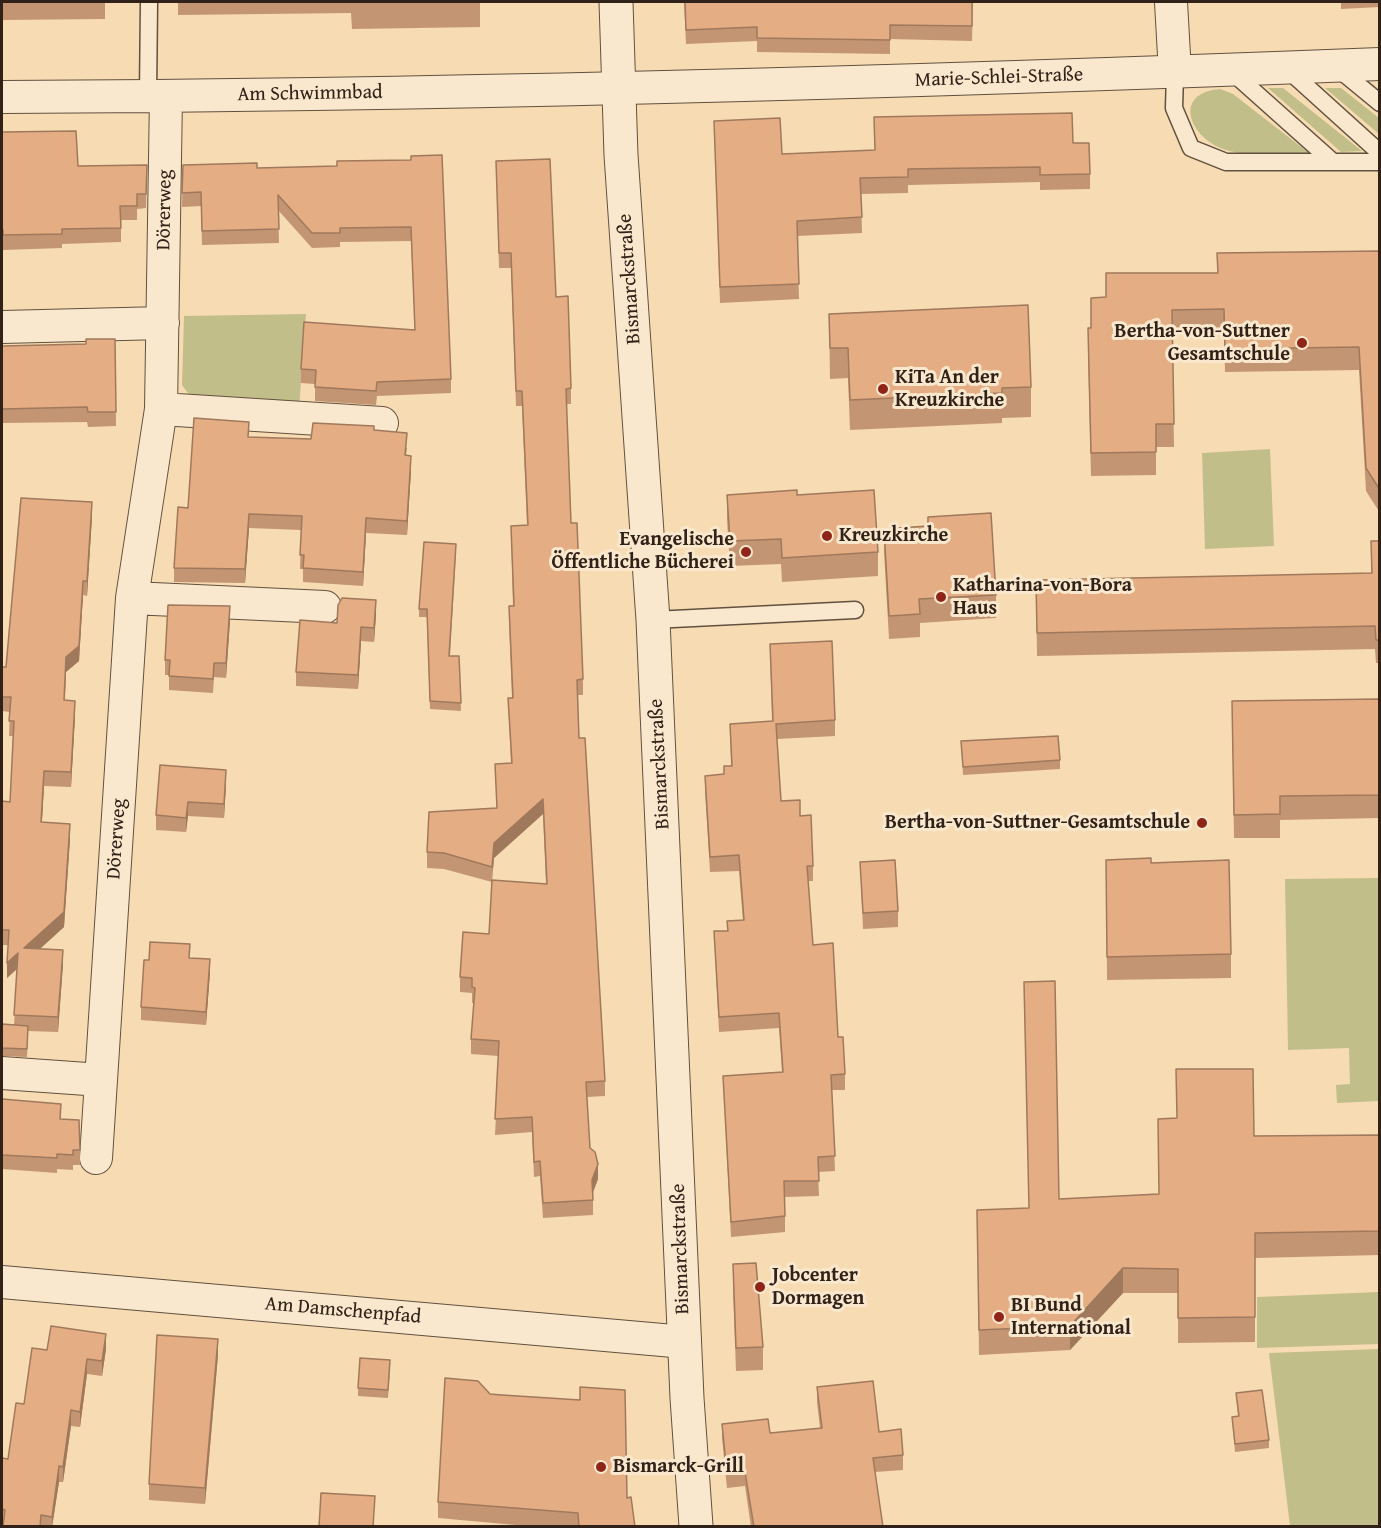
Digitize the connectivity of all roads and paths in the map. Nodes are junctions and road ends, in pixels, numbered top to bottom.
1 (149, 2) edge
2 (616, 2) edge
3 (1171, 2) edge
4 (1380, 64) edge
5 (1334, 66) junction
6 (1286, 68) junction
7 (1230, 71) junction
8 (1175, 73) junction
9 (618, 88) junction
10 (157, 96) junction
11 (2, 97) edge
12 (1380, 103) edge
13 (1380, 153) edge
14 (1333, 162) junction
15 (1380, 162) edge
16 (163, 323) junction
17 (2, 327) edge
18 (161, 409) junction
19 (382, 423) dead end
20 (132, 598) junction
21 (325, 607) dead end
22 (855, 610) dead end
23 (653, 620) junction
24 (2, 1073) edge
25 (101, 1080) junction
26 (96, 1158) dead end
27 (2, 1282) edge
28 (685, 1342) junction
29 (696, 1527) edge

1 - 10 lane
2 - 9 street, Bismarckstraße
3 - 8 street
4 - 5 street, Marie-Schlei-Straße
5 - 6 street, Marie-Schlei-Straße
5 - 12 lane
6 - 7 street, Marie-Schlei-Straße
6 - 13 lane
7 - 8 street, Marie-Schlei-Straße
7 - 14 lane
8 - 9 street, Marie-Schlei-Straße
8 - 14 lane
9 - 10 street, Am Schwimmbad
9 - 23 street, Bismarckstraße
10 - 11 street, Am Schwimmbad
10 - 16 street, Dörerweg
14 - 15 lane
16 - 17 street
16 - 18 street, Dörerweg
18 - 19 street
18 - 20 street, Dörerweg
20 - 21 street
20 - 25 street, Dörerweg
22 - 23 lane
23 - 28 street, Bismarckstraße
24 - 25 street
25 - 26 street, Dörerweg
27 - 28 street, Am Damschenpfad
28 - 29 street, Bismarckstraße

